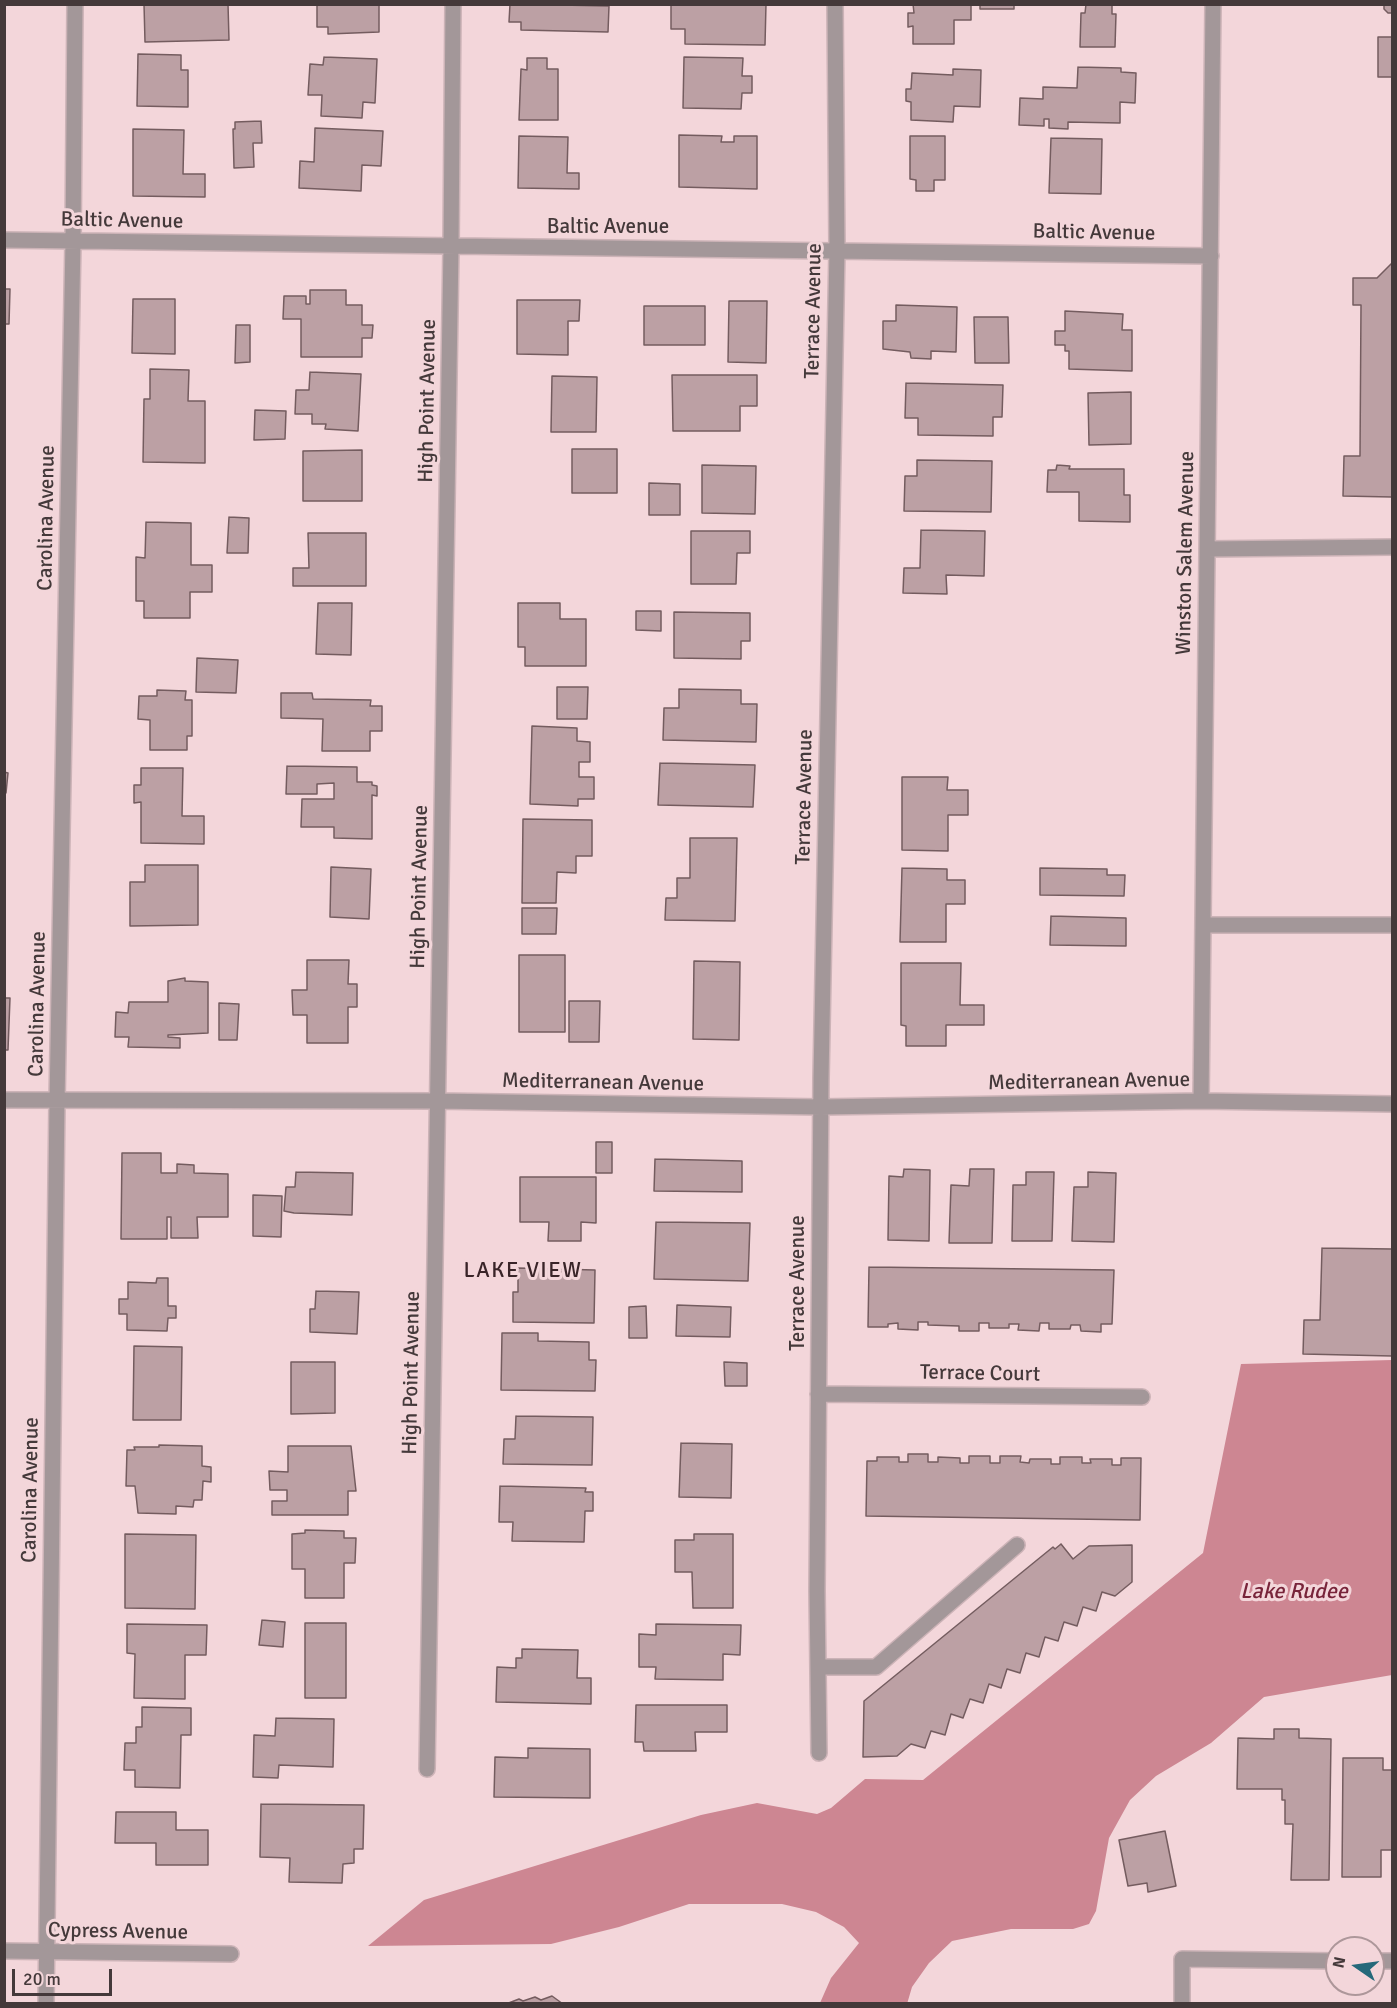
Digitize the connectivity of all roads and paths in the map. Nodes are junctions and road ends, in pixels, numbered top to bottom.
1 (75, 4) edge
2 (453, 4) edge
3 (835, 4) edge
4 (1213, 4) edge
5 (4, 240) edge
6 (74, 241) junction
7 (451, 247) junction
8 (837, 250) junction
9 (1211, 256) junction
10 (1392, 547) edge
11 (1207, 549) junction
12 (1203, 925) junction
13 (1392, 925) edge
14 (4, 1100) edge
15 (57, 1101) junction
16 (437, 1101) junction
17 (1201, 1101) junction
18 (1392, 1104) edge
19 (821, 1107) junction
20 (818, 1394) junction
21 (1142, 1397) dead end
22 (1017, 1545) dead end
23 (818, 1667) junction
24 (819, 1753) dead end
25 (427, 1769) dead end
26 (4, 1951) edge
27 (47, 1952) junction
28 (231, 1954) dead end
29 (1325, 1961) edge
30 (46, 2004) edge
31 (1182, 2004) edge

1 - 6 street, Carolina Avenue
2 - 7 street, High Point Avenue
3 - 8 street, Terrace Avenue
4 - 9 street, Winston Salem Avenue
5 - 6 street, Baltic Avenue
6 - 7 street, Baltic Avenue
6 - 15 street, Carolina Avenue
7 - 8 street, Baltic Avenue
7 - 16 street, High Point Avenue
8 - 9 street, Baltic Avenue
8 - 19 street, Terrace Avenue
9 - 11 street, Winston Salem Avenue
10 - 11 street
11 - 12 street, Winston Salem Avenue
12 - 13 street
12 - 17 street, Winston Salem Avenue
14 - 15 street, Mediterranean Avenue
15 - 16 street, Mediterranean Avenue
15 - 27 street, Carolina Avenue
16 - 19 street, Mediterranean Avenue
16 - 25 street, High Point Avenue
17 - 18 street, Mediterranean Avenue
17 - 19 street, Mediterranean Avenue
19 - 20 street, Terrace Avenue
20 - 21 street, Terrace Court
20 - 23 street, Terrace Avenue
22 - 23 street
23 - 24 street
26 - 27 street, Cypress Avenue
27 - 28 street, Cypress Avenue
27 - 30 street, Carolina Avenue
29 - 31 street

